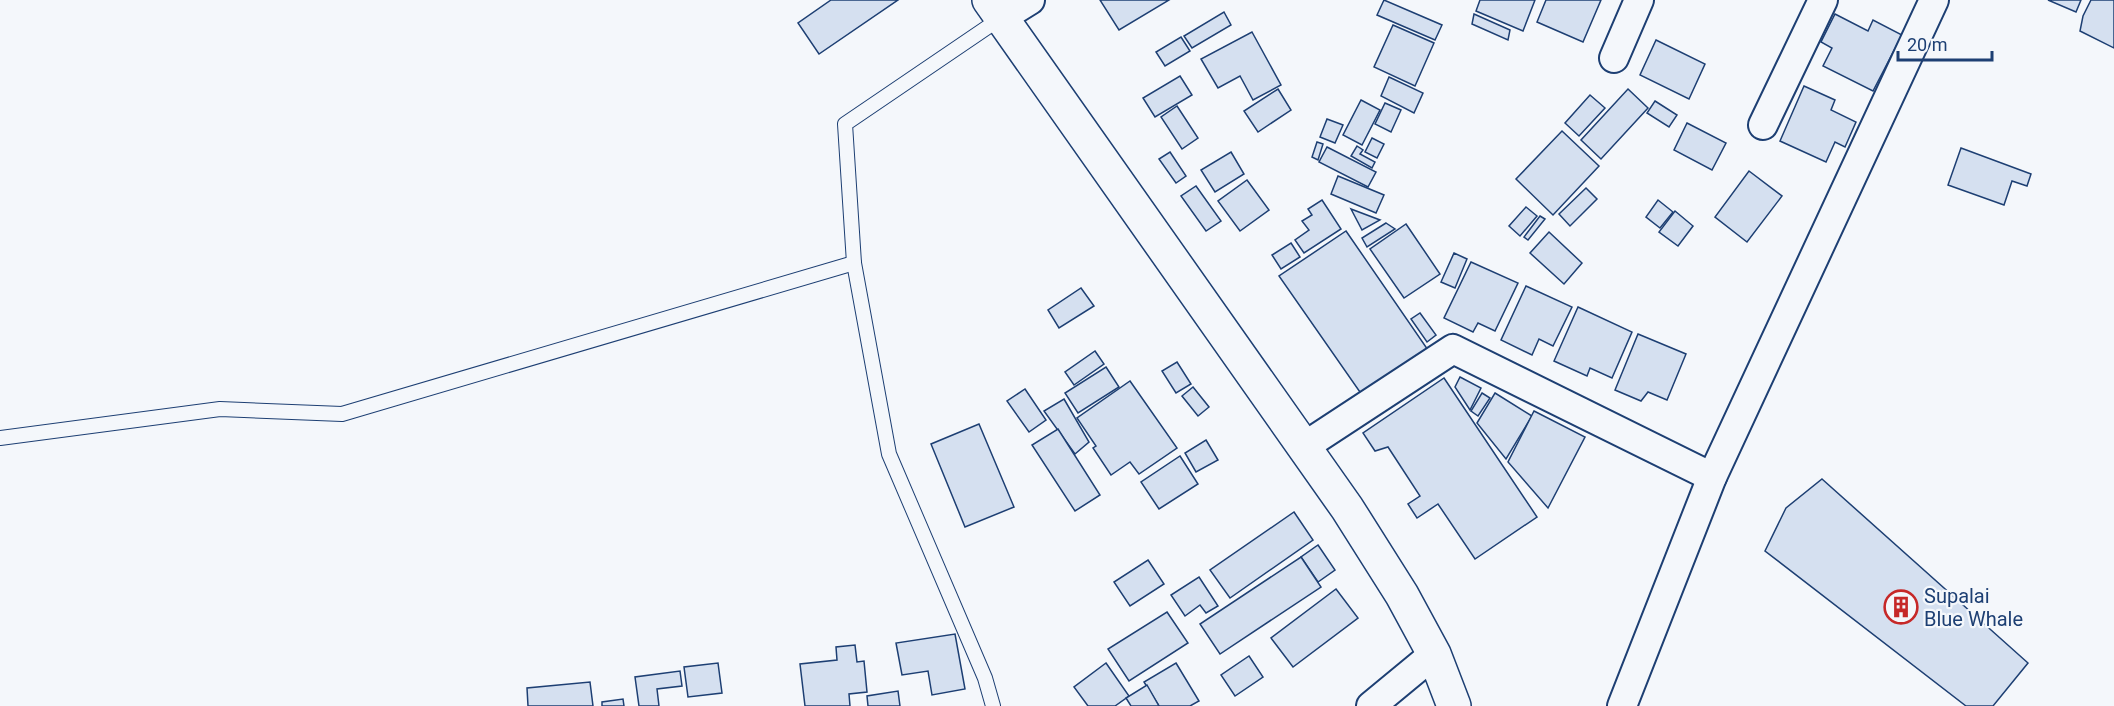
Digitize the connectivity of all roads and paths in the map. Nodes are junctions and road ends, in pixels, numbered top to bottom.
1 (1030, 0) edge
2 (1639, 0) edge
3 (1823, 0) edge
4 (1924, 3) edge
5 (995, 9) edge
6 (1614, 58) dead end
7 (1763, 125) dead end
8 (854, 263) junction
9 (0, 438) edge
10 (1305, 446) junction
11 (1713, 477) junction
12 (1434, 654) junction
13 (993, 706) edge
14 (1371, 706) edge
15 (1454, 706) edge
16 (1622, 706) edge

1 - 5 street
2 - 6 street
3 - 7 street
4 - 11 street
5 - 8 lane
5 - 10 main road
8 - 9 lane
8 - 13 lane
10 - 11 street
10 - 12 main road
11 - 16 street
12 - 14 street
12 - 15 main road

